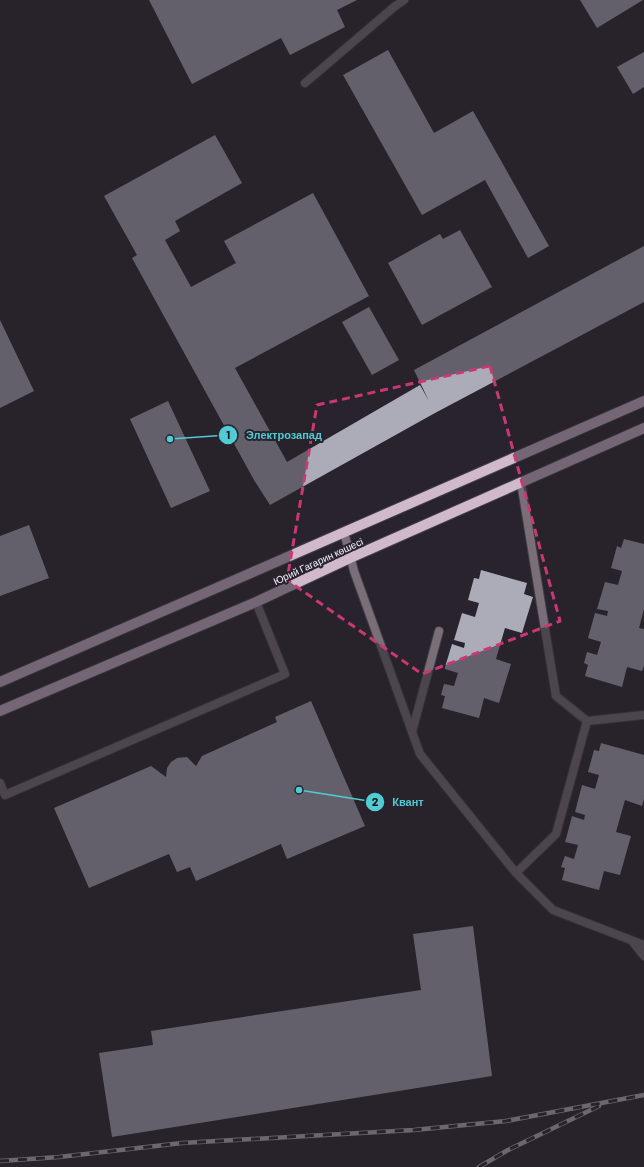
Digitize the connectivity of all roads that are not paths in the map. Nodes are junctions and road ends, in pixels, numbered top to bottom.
1 (404, 0) edge
2 (305, 83) dead end
3 (644, 401) edge
4 (644, 428) edge
5 (521, 482) junction
6 (344, 532) junction
7 (350, 558) junction
8 (256, 602) junction
9 (439, 630) dead end
10 (0, 682) edge
11 (0, 711) edge
12 (644, 715) edge
13 (587, 721) junction
14 (412, 732) junction
15 (0, 783) edge
16 (516, 873) junction
17 (632, 940) junction
18 (644, 945) edge
19 (644, 956) edge

1 - 2 lane
3 - 6 main road, Юрий Гагарин көшесі
4 - 5 main road, Юрий Гагарин көшесі
5 - 7 main road, Юрий Гагарин көшесі
5 - 13 lane
6 - 7 lane
6 - 10 main road, Юрий Гагарин көшесі
7 - 8 main road, Юрий Гагарин көшесі
7 - 14 lane
8 - 11 main road, Юрий Гагарин көшесі
8 - 15 lane
9 - 14 lane
12 - 13 lane
13 - 16 lane
14 - 16 lane
16 - 17 lane
17 - 18 lane
17 - 19 lane

